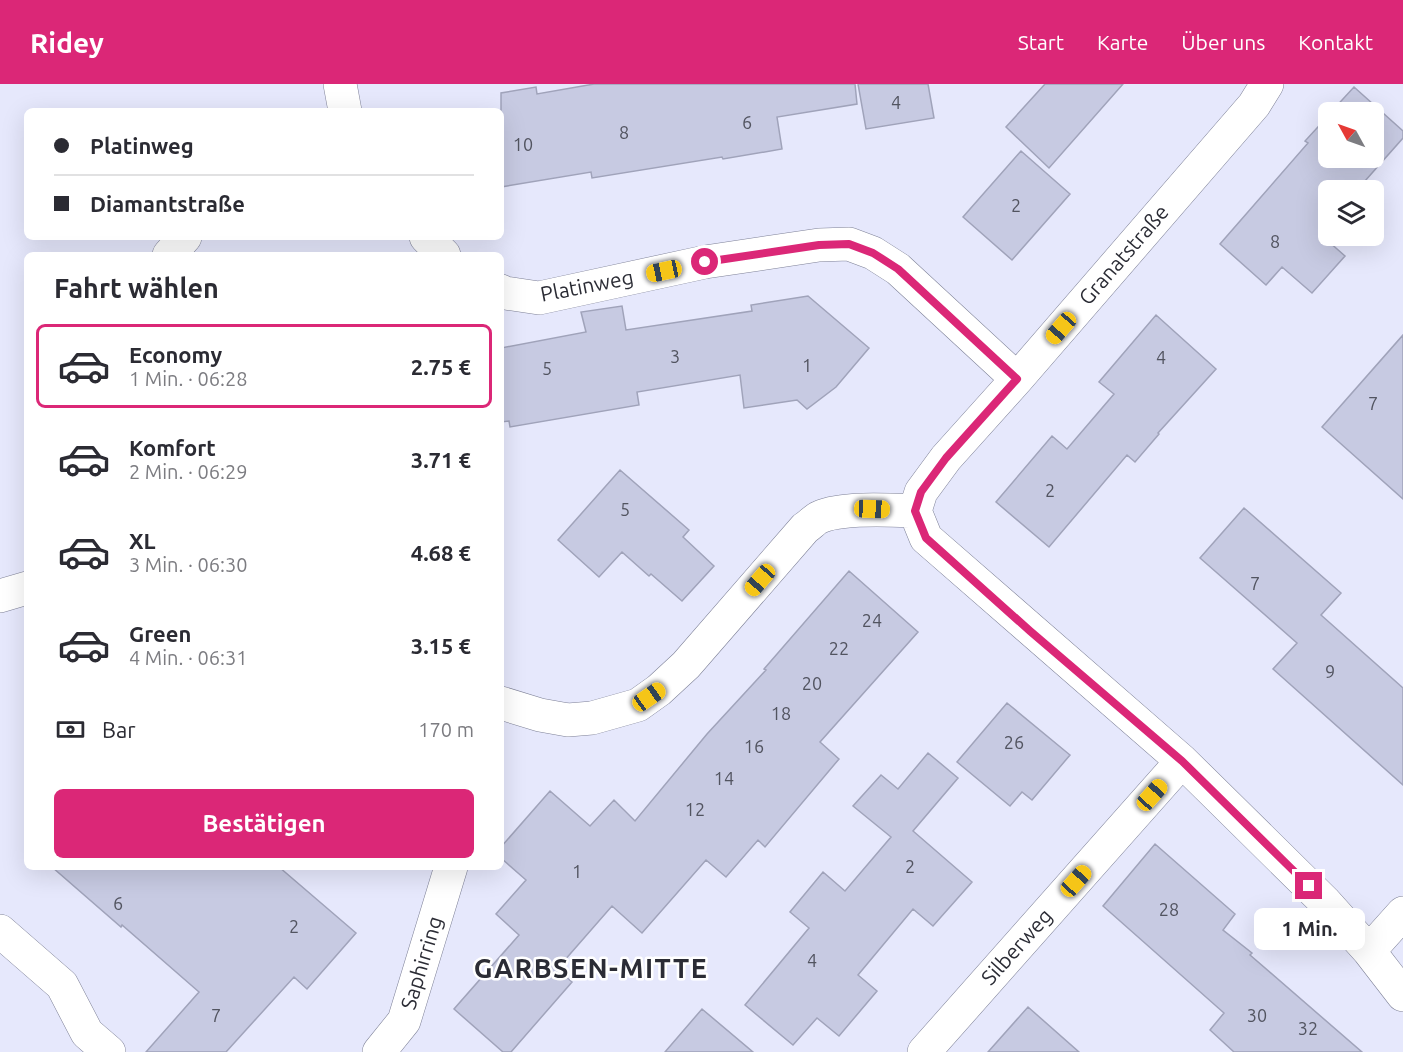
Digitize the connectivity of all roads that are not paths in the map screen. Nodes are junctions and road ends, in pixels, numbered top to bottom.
1 (340, 84) edge
2 (1267, 84) edge
3 (344, 108) edge
4 (182, 240) edge
5 (429, 240) edge
6 (172, 252) edge
7 (441, 252) edge
8 (504, 292) edge
9 (1017, 379) junction
10 (915, 511) junction
11 (24, 589) edge
12 (0, 596) edge
13 (504, 704) edge
14 (1182, 761) junction
15 (450, 870) edge
16 (1403, 913) edge
17 (0, 931) edge
18 (1369, 951) junction
19 (1403, 995) edge
20 (109, 1052) edge
21 (379, 1052) edge
22 (924, 1052) edge

1 - 3 street
2 - 9 street, Granatstraße
4 - 6 street
5 - 7 street
8 - 9 street, Platinweg
9 - 10 street, Granatstraße
10 - 13 street
10 - 14 street
11 - 12 street
14 - 18 street
14 - 22 street, Silberweg
15 - 21 street, Saphirring
16 - 18 street
17 - 20 street
18 - 19 street

